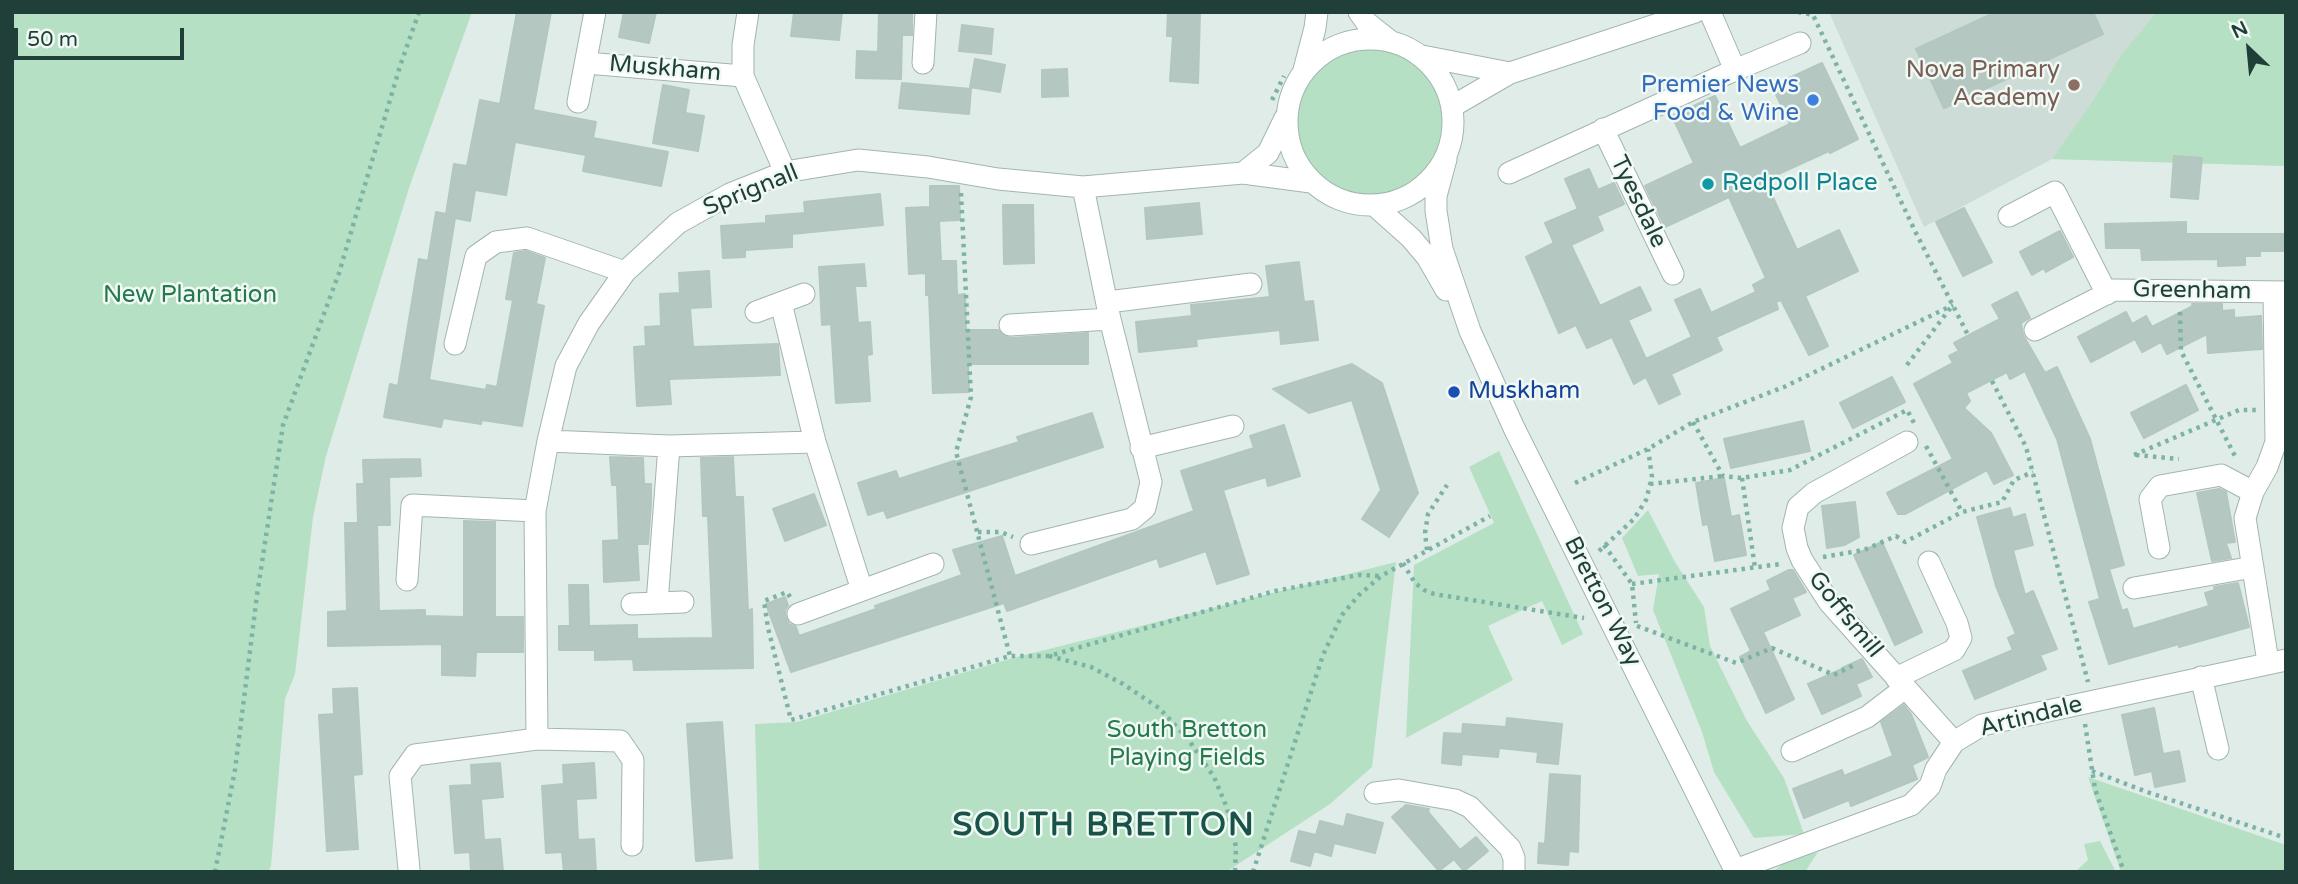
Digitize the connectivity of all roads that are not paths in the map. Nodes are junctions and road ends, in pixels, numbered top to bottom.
1 (595, 12) edge
2 (748, 12) edge
3 (926, 12) edge
4 (1317, 12) edge
5 (1359, 12) edge
6 (1695, 12) edge
7 (1710, 12) edge
8 (1390, 41) junction
9 (1800, 43) dead end
10 (1422, 56) junction
11 (586, 63) junction
12 (923, 63) dead end
13 (1735, 69) junction
14 (1294, 72) junction
15 (1510, 73) junction
16 (743, 76) junction
17 (578, 102) dead end
18 (1453, 106) junction
19 (1278, 110) junction
20 (1603, 129) junction
21 (1446, 159) junction
22 (785, 172) junction
23 (1243, 173) junction
24 (1509, 173) dead end
25 (1311, 182) junction
26 (1083, 187) junction
27 (1375, 206) junction
28 (2009, 216) dead end
29 (625, 272) junction
30 (1673, 274) dead end
31 (1251, 284) dead end
32 (2280, 292) edge
33 (804, 293) dead end
34 (2107, 294) junction
35 (781, 303) junction
36 (1109, 310) junction
37 (756, 312) dead end
38 (1010, 325) dead end
39 (2035, 330) dead end
40 (1470, 331) junction
41 (455, 344) dead end
42 (1233, 426) dead end
43 (1917, 439) road end
44 (548, 441) junction
45 (815, 442) junction
46 (669, 446) junction
47 (1142, 448) junction
48 (2253, 492) junction
49 (535, 511) junction
50 (1031, 544) road end
51 (2159, 548) dead end
52 (1929, 562) dead end
53 (933, 564) dead end
54 (2253, 567) junction
55 (407, 580) dead end
56 (2134, 588) dead end
57 (862, 590) junction
58 (683, 601) dead end
59 (657, 603) junction
60 (632, 604) dead end
61 (798, 614) road end
62 (2277, 661) edge
63 (2201, 677) junction
64 (1900, 683) junction
65 (537, 739) junction
66 (1954, 742) junction
67 (2218, 749) dead end
68 (1792, 751) dead end
69 (1375, 793) dead end
70 (632, 845) dead end
71 (409, 869) dead end
72 (1736, 871) edge
73 (1514, 872) edge

1 - 11 street, Muskham
2 - 16 street, Muskham
3 - 12 street
4 - 14 street
5 - 8 street
6 - 15 street
7 - 13 street
8 - 10 street
8 - 14 street
9 - 13 street, Tyesdale
10 - 15 street
10 - 18 street
11 - 16 street, Muskham
11 - 17 street, Muskham
13 - 20 street, Tyesdale
14 - 19 street
15 - 18 street
16 - 22 street, Muskham
18 - 21 street
19 - 23 street
19 - 25 street
20 - 24 street, Tyesdale
20 - 30 street, Tyesdale
21 - 27 street
21 - 40 street, Bretton Way
22 - 26 street, Sprignall
22 - 29 street, Sprignall
23 - 25 street, Sprignall
23 - 26 street, Sprignall
25 - 27 street
26 - 36 street
27 - 40 street, Bretton Way
28 - 34 street
29 - 41 street
29 - 44 street, Sprignall
31 - 36 street
32 - 34 street, Greenham
32 - 48 street, Greenham
33 - 35 street
34 - 39 street, Greenham
35 - 37 street
35 - 45 street
36 - 38 street
36 - 47 street
40 - 72 street, Bretton Way
42 - 47 street
43 - 64 street, Goffsmill
44 - 46 street
44 - 49 street, Sprignall
45 - 46 street
45 - 57 street
46 - 59 street
47 - 50 street
48 - 51 street
48 - 54 street, Greenham
49 - 55 street
49 - 65 street, Sprignall
52 - 64 street
53 - 57 street
54 - 56 street
54 - 62 street, Greenham
57 - 61 street
58 - 59 street
59 - 60 street
62 - 63 street, Artindale
63 - 66 street, Artindale
63 - 67 street
64 - 66 street, Goffsmill
64 - 68 street
65 - 70 street
65 - 71 street
66 - 72 street, Artindale
69 - 73 street

